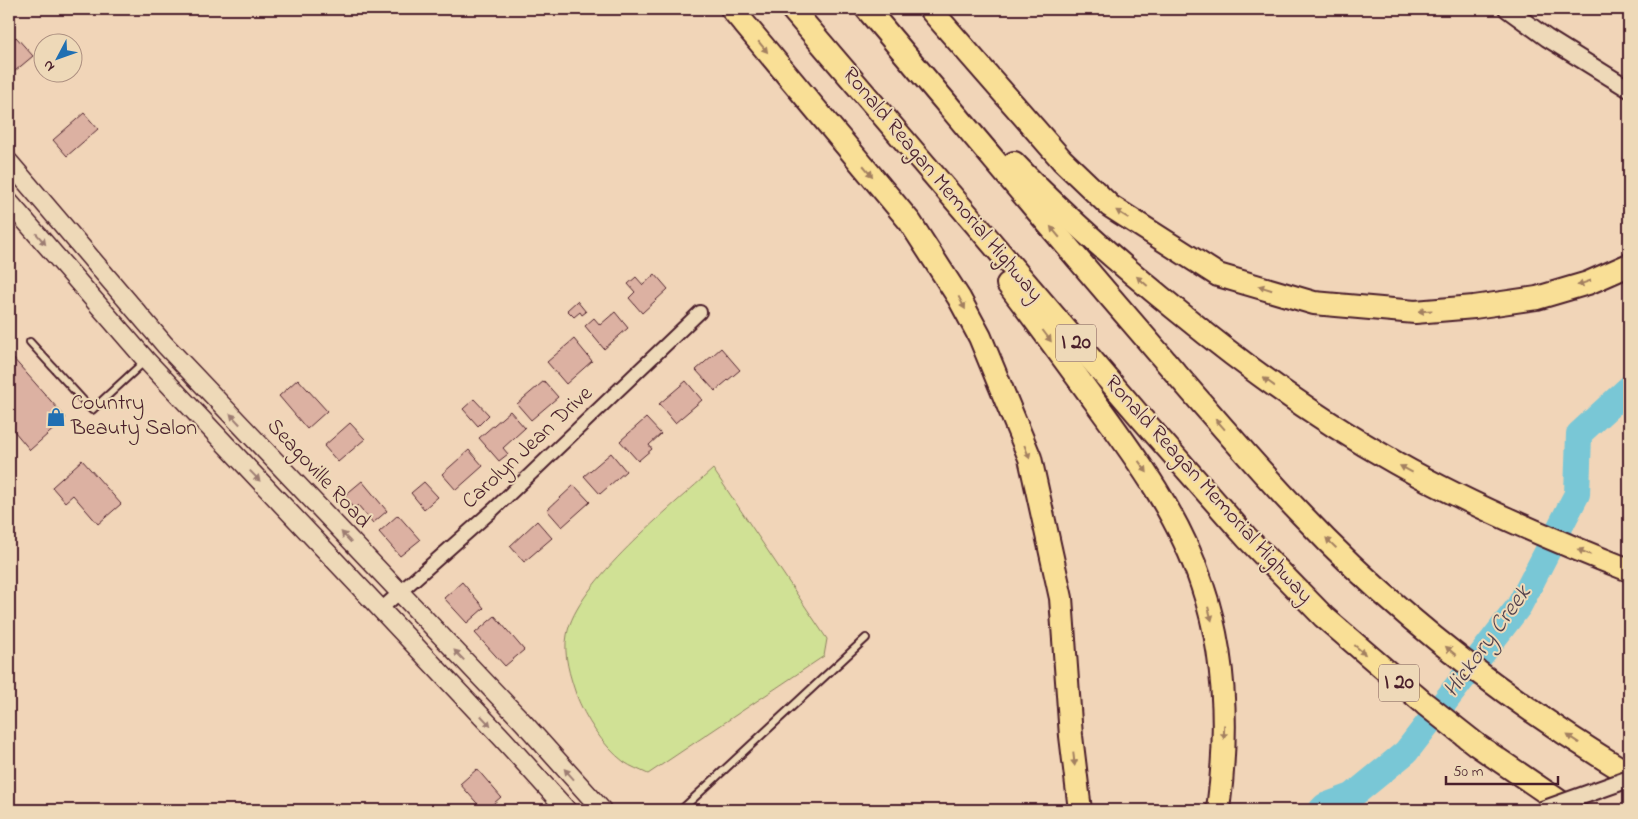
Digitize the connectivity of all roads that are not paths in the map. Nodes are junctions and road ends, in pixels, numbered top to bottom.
1 (732, 9) edge
2 (792, 9) edge
3 (867, 9) edge
4 (873, 9) edge
5 (930, 9) edge
6 (1507, 9) edge
7 (836, 61) junction
8 (1629, 89) edge
9 (9, 162) edge
10 (38, 196) junction
11 (12, 212) edge
12 (1629, 265) edge
13 (700, 312) dead end
14 (30, 342) dead end
15 (164, 345) junction
16 (146, 360) junction
17 (1629, 570) edge
18 (398, 592) junction
19 (381, 610) junction
20 (866, 638) dead end
21 (1629, 774) edge
22 (1629, 779) edge
23 (567, 810) edge
24 (602, 810) edge
25 (681, 810) edge
26 (1080, 810) edge
27 (1218, 810) edge
28 (1542, 810) edge
29 (1572, 810) edge

1 -> 26 highway
2 - 7 highway, Ronald Reagan Memorial Highway / I 20
21 -> 3 highway, I 20
17 -> 4 highway
12 -> 5 highway
6 - 8 street
7 -> 27 highway
7 -> 29 highway, Ronald Reagan Memorial Highway / I 20
9 - 10 main road, Seagoville Road
10 - 11 main road
10 - 15 main road, Seagoville Road
11 -> 16 main road, Seagoville Road
13 - 18 street, Carolyn Jean Drive
14 - 16 lane
15 - 16 main road
18 -> 15 main road, Seagoville Road
16 -> 19 main road, Seagoville Road
18 - 19 street, Carolyn Jean Drive
24 -> 18 main road, Seagoville Road
19 -> 23 main road, Seagoville Road
20 - 25 lane
22 - 28 street, bridge

